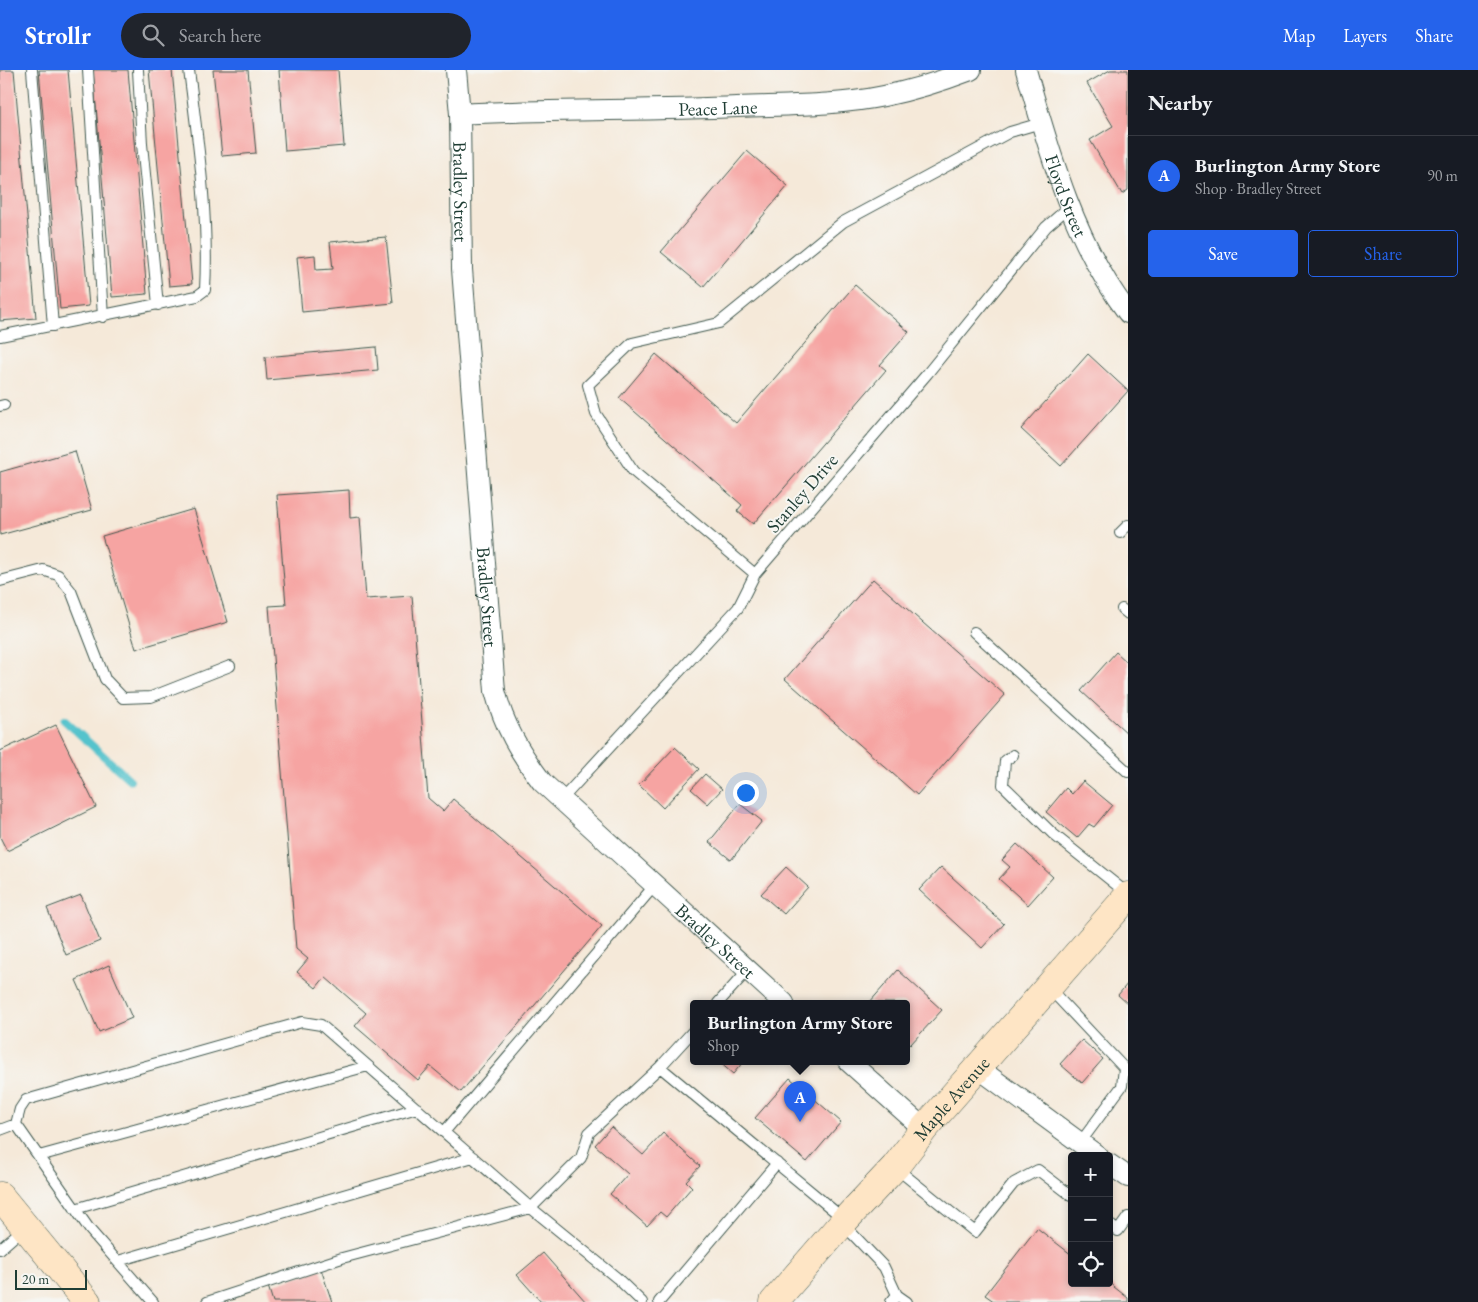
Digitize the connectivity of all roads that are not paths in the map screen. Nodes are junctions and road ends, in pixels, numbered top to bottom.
1 (32, 70) edge
2 (88, 70) edge
3 (138, 70) edge
4 (189, 70) edge
5 (456, 70) edge
6 (971, 70) edge
7 (1026, 70) edge
8 (460, 114) junction
9 (1041, 123) junction
10 (1069, 207) junction
11 (158, 305) junction
12 (1128, 313) edge
13 (103, 317) junction
14 (53, 326) junction
15 (0, 336) edge
16 (1128, 525) edge
17 (1120, 533) dead end
18 (756, 574) junction
19 (0, 581) edge
20 (974, 632) dead end
21 (230, 666) dead end
22 (1014, 756) dead end
23 (1128, 772) edge
24 (562, 799) junction
25 (655, 885) junction
26 (1128, 895) edge
27 (748, 970) junction
28 (1049, 987) junction
29 (721, 1000) edge
30 (781, 1000) edge
31 (690, 1034) edge
32 (852, 1065) edge
33 (368, 1066) junction
34 (660, 1067) junction
35 (978, 1068) junction
36 (417, 1108) junction
37 (16, 1124) junction
38 (924, 1129) junction
39 (0, 1130) edge
40 (445, 1131) junction
41 (1080, 1143) junction
42 (1092, 1152) edge
43 (39, 1156) junction
44 (473, 1157) junction
45 (777, 1163) junction
46 (896, 1167) junction
47 (1113, 1167) edge
48 (1128, 1177) edge
49 (1068, 1193) edge
50 (0, 1196) edge
51 (531, 1208) junction
52 (75, 1209) junction
53 (1128, 1218) edge
54 (844, 1222) junction
55 (24, 1228) junction
56 (1113, 1228) edge
57 (0, 1249) edge
58 (118, 1262) junction
59 (894, 1298) edge
60 (87, 1302) edge
61 (153, 1302) edge
62 (207, 1302) edge
63 (642, 1302) edge
64 (659, 1302) edge
65 (774, 1302) edge
66 (907, 1302) edge

1 - 14 lane
2 - 13 lane
3 - 11 lane
4 - 11 lane
5 - 8 street, Bradley Street
6 - 8 street, Peace Lane
7 - 9 street, Floyd Street
8 - 24 street, Bradley Street
9 - 10 street, Floyd Street
9 - 18 lane
10 - 12 street, Floyd Street
10 - 18 lane, Stanley Drive
11 - 13 lane
13 - 14 lane
14 - 15 lane
16 - 17 lane
18 - 24 lane, Stanley Drive
19 - 21 lane
20 - 23 lane
22 - 26 lane
24 - 25 street, Bradley Street
25 - 27 street, Bradley Street
25 - 40 lane
26 - 28 main road, Maple Avenue
27 - 29 lane
27 - 30 street, Bradley Street
28 - 35 main road, Maple Avenue
28 - 41 lane
31 - 34 lane
32 - 38 street
33 - 36 lane
33 - 37 lane
33 - 43 lane
34 - 45 lane
34 - 51 lane
35 - 38 main road, Maple Avenue
35 - 41 street
36 - 40 lane
36 - 52 lane
37 - 39 lane
37 - 43 lane
38 - 46 main road, Maple Avenue
40 - 44 lane
41 - 42 street
43 - 52 lane
44 - 51 lane
44 - 58 lane
45 - 54 lane
45 - 64 lane
46 - 49 lane
46 - 54 main road, Maple Avenue
47 - 48 street
50 - 55 main road
51 - 62 lane
51 - 63 lane
52 - 58 lane
53 - 56 lane
54 - 59 lane
54 - 65 main road, Maple Avenue
55 - 57 lane
55 - 60 main road
58 - 61 lane
59 - 66 lane

